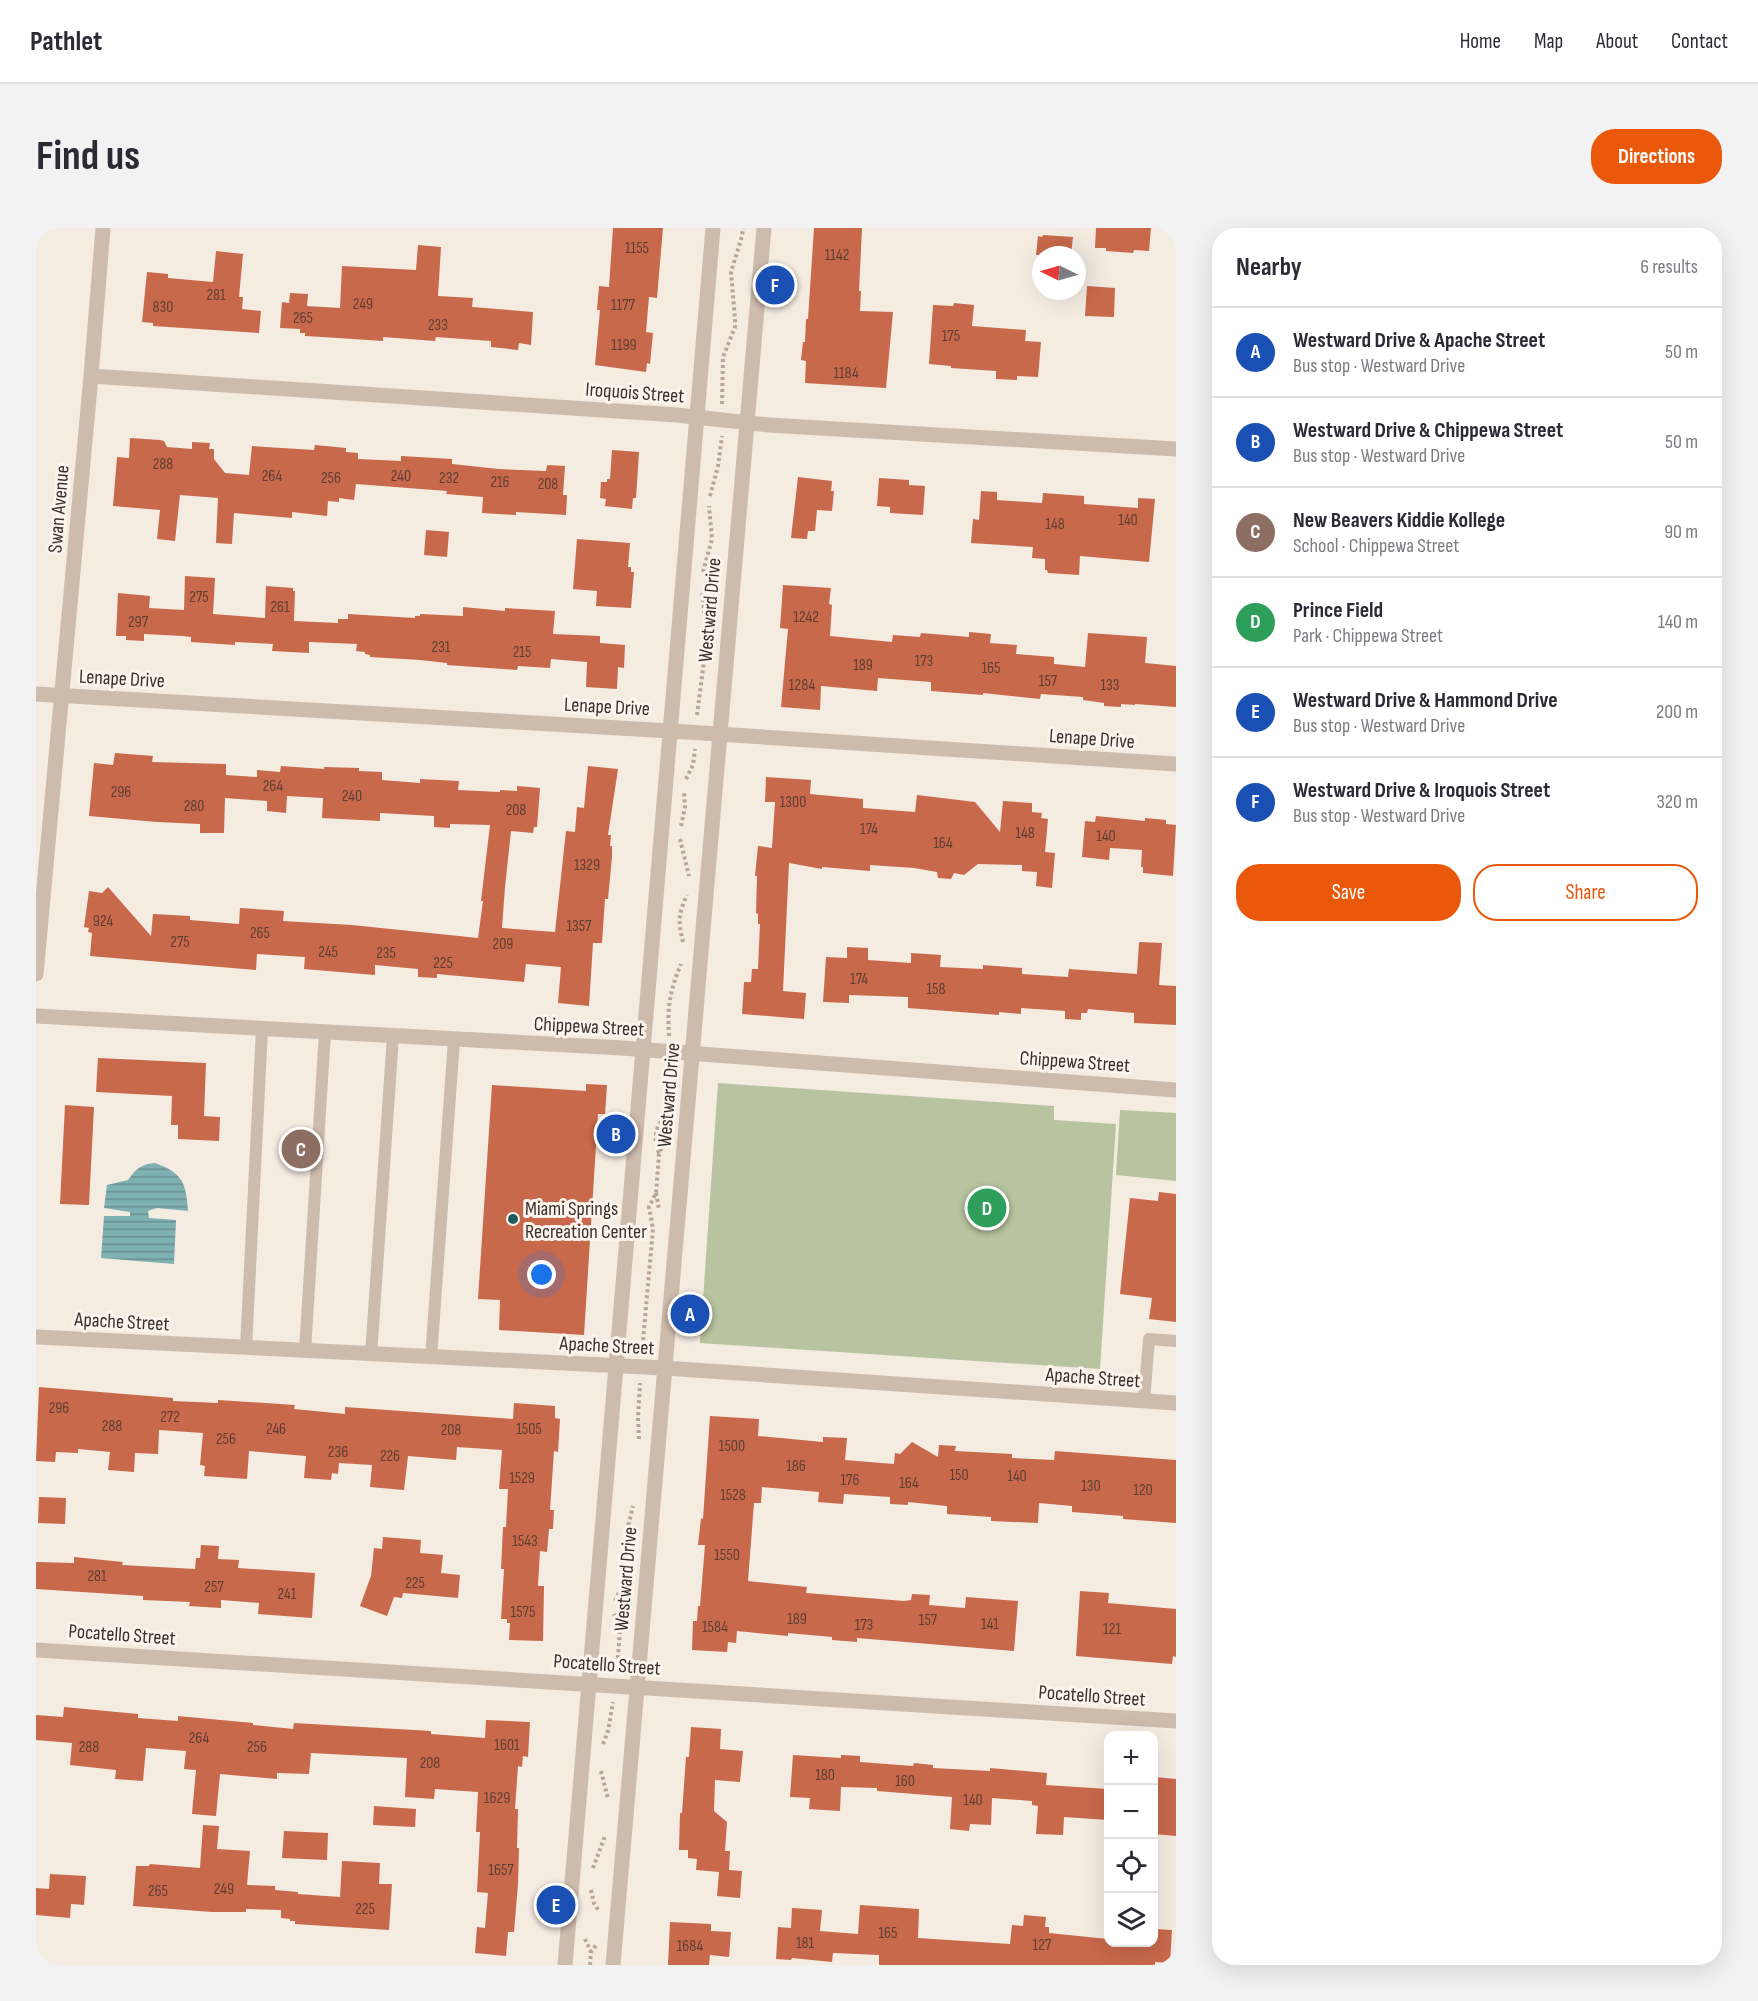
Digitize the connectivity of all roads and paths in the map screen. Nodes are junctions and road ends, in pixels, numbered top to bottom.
1 (103, 228) edge
2 (713, 228) edge
3 (743, 228) edge
4 (764, 228) edge
5 (91, 376) junction
6 (722, 404) dead end
7 (698, 417) junction
8 (747, 423) junction
9 (722, 434) dead end
10 (1176, 449) edge
11 (702, 575) dead end
12 (701, 587) dead end
13 (36, 694) edge
14 (62, 696) junction
15 (696, 717) dead end
16 (671, 731) junction
17 (720, 734) junction
18 (695, 750) dead end
19 (1176, 764) edge
20 (684, 947) dead end
21 (683, 956) dead end
22 (36, 974) edge
23 (36, 1016) edge
24 (262, 1029) junction
25 (325, 1032) junction
26 (393, 1036) junction
27 (669, 1039) dead end
28 (454, 1040) junction
29 (643, 1050) junction
30 (692, 1053) junction
31 (668, 1069) dead end
32 (1176, 1090) edge
33 (663, 1119) junction
34 (659, 1154) junction
35 (656, 1193) junction
36 (659, 1213) dead end
37 (657, 1222) dead end
38 (653, 1229) junction
39 (36, 1337) edge
40 (1176, 1341) edge
41 (246, 1348) junction
42 (305, 1351) junction
43 (642, 1353) dead end
44 (371, 1355) junction
45 (431, 1358) junction
46 (618, 1366) junction
47 (664, 1368) junction
48 (640, 1388) dead end
49 (1144, 1401) junction
50 (1176, 1404) edge
51 (639, 1442) dead end
52 (634, 1496) dead end
53 (36, 1650) edge
54 (616, 1672) dead end
55 (590, 1684) junction
56 (637, 1687) junction
57 (613, 1701) dead end
58 (1176, 1721) edge
59 (602, 1745) dead end
60 (599, 1766) dead end
61 (609, 1802) dead end
62 (607, 1826) dead end
63 (591, 1874) dead end
64 (590, 1884) dead end
65 (594, 1903) dead end
66 (591, 1952) dead end
67 (565, 1965) edge
68 (590, 1965) edge
69 (613, 1965) edge

1 - 5 street, Swan Avenue
2 - 7 street, Westward Drive
3 - 6 path
4 - 8 street, Westward Drive
5 - 7 street, Iroquois Street
5 - 14 street, Swan Avenue
7 - 8 street, Iroquois Street
7 - 16 street, Westward Drive
8 - 10 street, Iroquois Street
8 - 17 street, Westward Drive
9 - 11 path
12 - 15 path
13 - 14 street, Lenape Drive
14 - 16 street, Lenape Drive
14 - 22 street, Swan Avenue
16 - 17 street, Lenape Drive
16 - 29 street, Westward Drive
17 - 19 street, Lenape Drive
17 - 30 street, Westward Drive
18 - 20 path
21 - 27 path
23 - 24 street, Chippewa Street
24 - 25 street, Chippewa Street
24 - 41 lane
25 - 26 street, Chippewa Street
25 - 42 lane
26 - 28 street, Chippewa Street
26 - 44 lane
28 - 29 street, Chippewa Street
28 - 45 lane
29 - 30 street, Chippewa Street
29 - 46 street, Westward Drive
30 - 32 street, Chippewa Street
30 - 47 street, Westward Drive
31 - 33 path
33 - 34 path
33 - 34 path
34 - 35 path
35 - 36 path
35 - 38 path
37 - 38 path
38 - 43 path
39 - 41 street, Apache Street
40 - 49 lane
41 - 42 street, Apache Street
42 - 44 street, Apache Street
44 - 45 street, Apache Street
45 - 46 street, Apache Street
46 - 47 street, Apache Street
46 - 55 street, Westward Drive
47 - 49 street, Apache Street
47 - 56 street, Westward Drive
48 - 51 path
49 - 50 street, Apache Street
52 - 54 path
53 - 55 street, Pocatello Street
55 - 56 street, Pocatello Street
55 - 67 street, Westward Drive
56 - 58 street, Pocatello Street
56 - 69 street, Westward Drive
57 - 59 path
60 - 61 path
62 - 63 path
64 - 65 path
66 - 68 path

